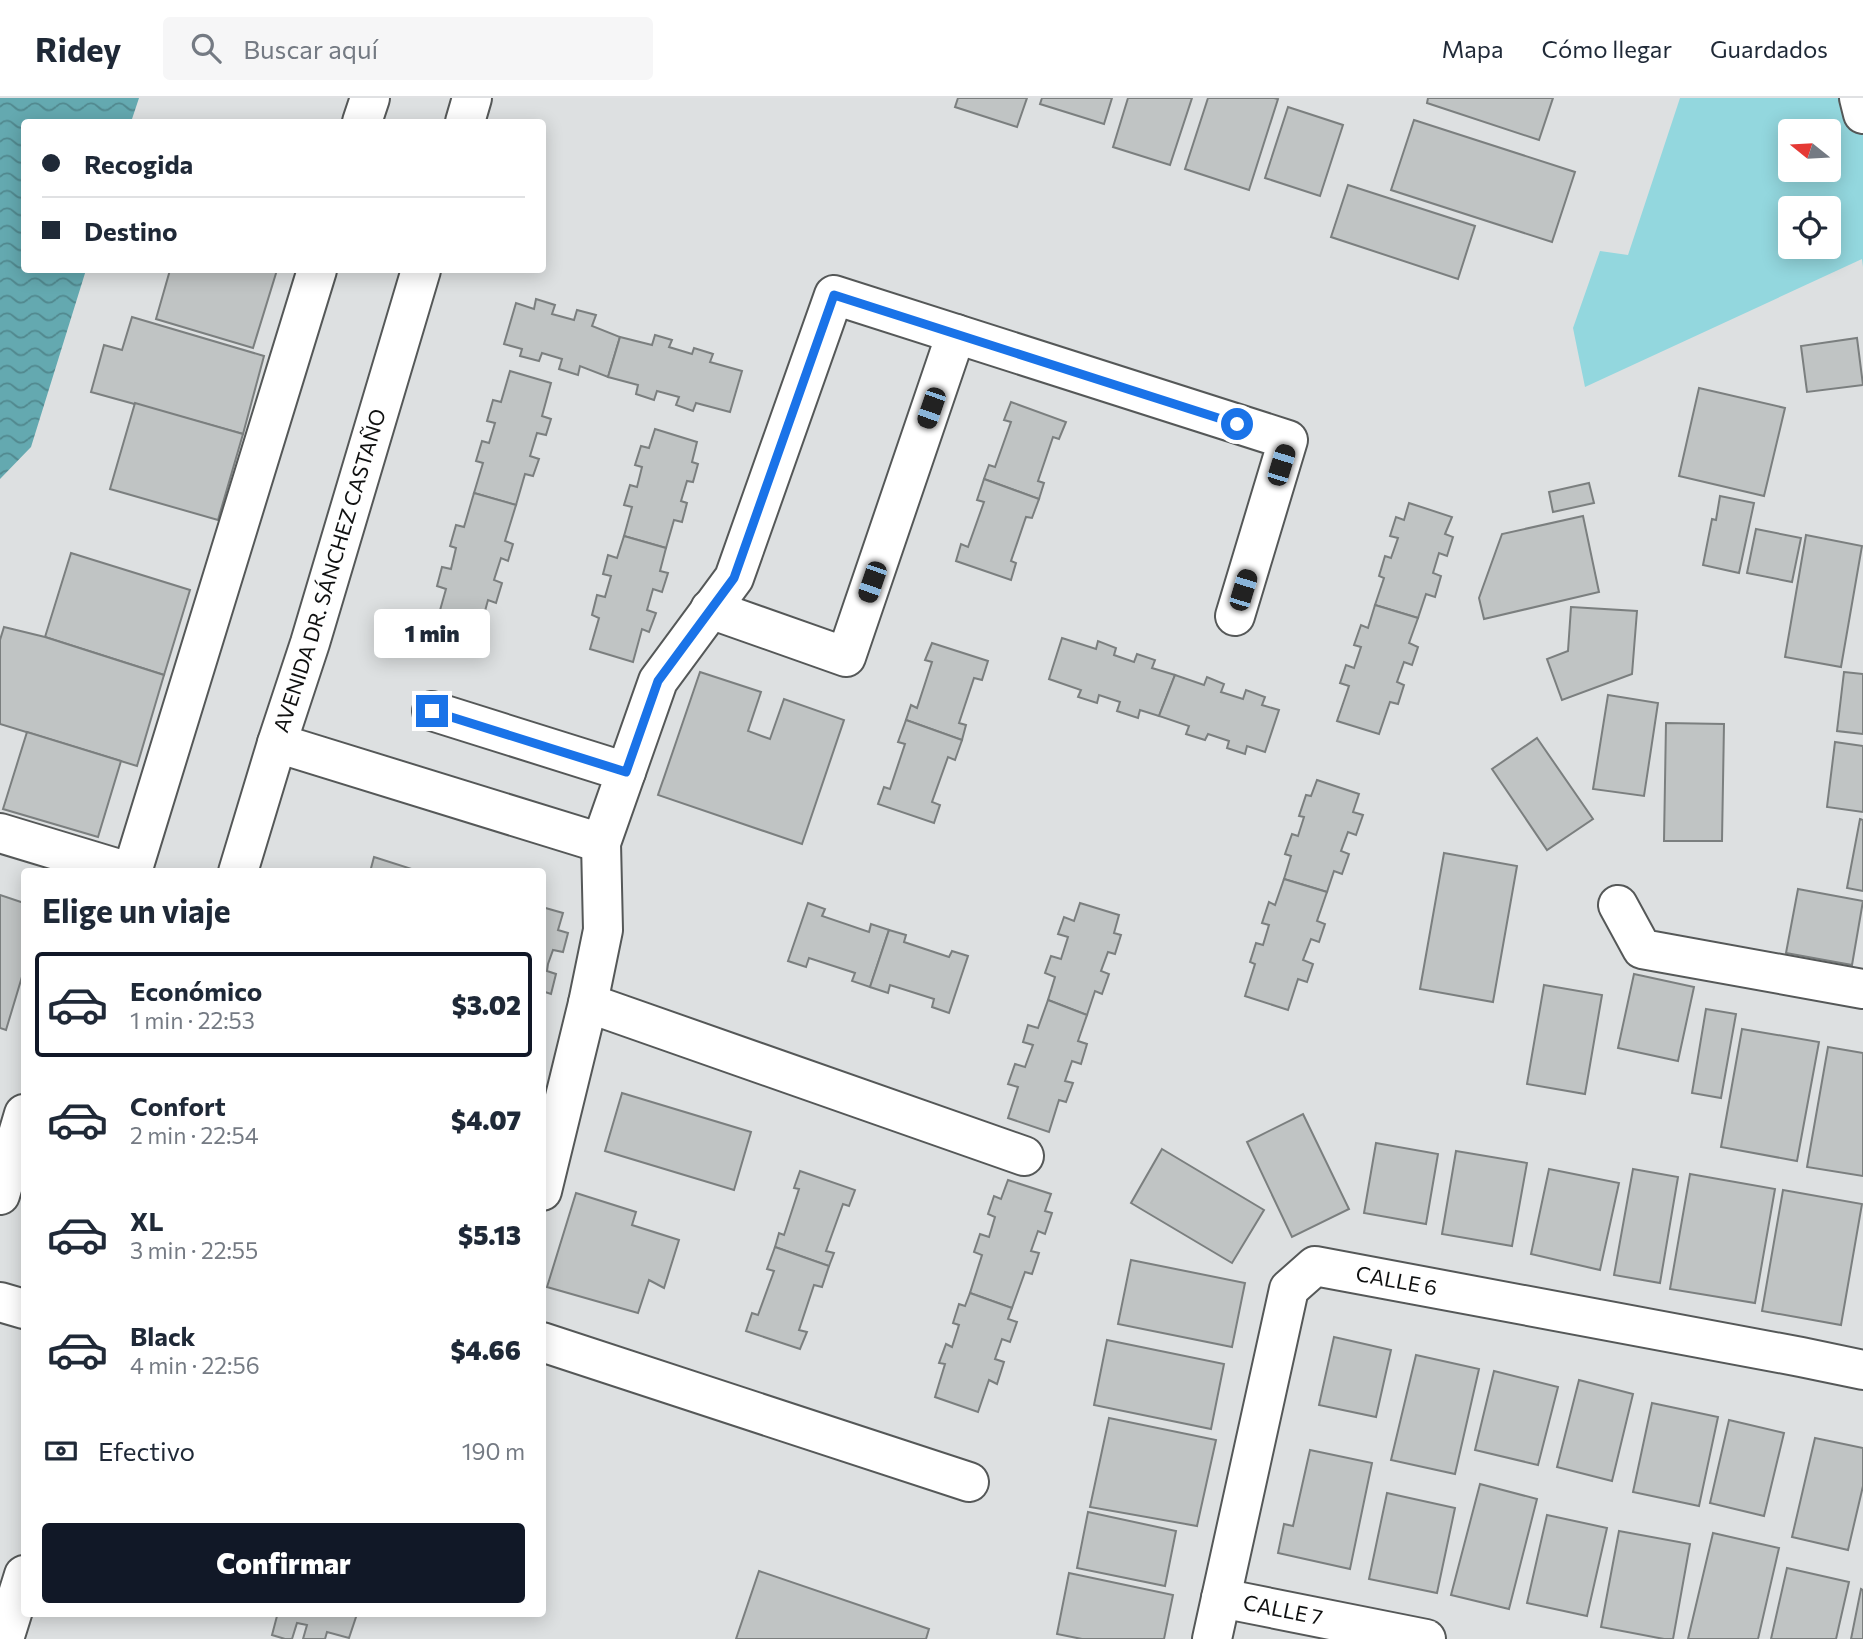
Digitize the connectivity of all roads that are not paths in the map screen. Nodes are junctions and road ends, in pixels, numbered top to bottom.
1 (370, 98) edge
2 (472, 98) edge
3 (1859, 98) edge
4 (1863, 114) edge
5 (363, 119) edge
6 (465, 119) edge
7 (316, 273) edge
8 (420, 273) edge
9 (956, 334) junction
10 (710, 609) junction
11 (1235, 615) dead end
12 (432, 711) dead end
13 (277, 743) junction
14 (626, 772) junction
15 (0, 833) edge
16 (601, 843) junction
17 (118, 868) edge
18 (132, 868) edge
19 (239, 868) edge
20 (1618, 905) dead end
21 (1863, 989) edge
22 (588, 1003) junction
23 (21, 1124) edge
24 (1024, 1156) dead end
25 (546, 1175) edge
26 (0, 1195) edge
27 (0, 1302) edge
28 (21, 1308) edge
29 (546, 1343) edge
30 (1863, 1370) edge
31 (969, 1482) dead end
32 (21, 1585) edge
33 (1221, 1598) junction
34 (4, 1639) edge
35 (1212, 1639) edge
36 (1426, 1639) edge

1 - 5 street
2 - 6 street
3 - 4 street
7 - 18 street
8 - 13 street, AVENIDA DR. SÁNCHEZ CASTAÑO
9 - 10 street
9 - 10 street
9 - 11 street
10 - 14 street
12 - 14 street
13 - 16 street
13 - 19 street, AVENIDA DR. SÁNCHEZ CASTAÑO
14 - 16 street
15 - 17 street
16 - 22 street
20 - 21 street
22 - 24 street
22 - 25 street
23 - 26 street
27 - 28 street
29 - 31 street
30 - 33 street, CALLE 6
32 - 34 street
33 - 35 street, CALLE 6
33 - 36 street, CALLE 7

